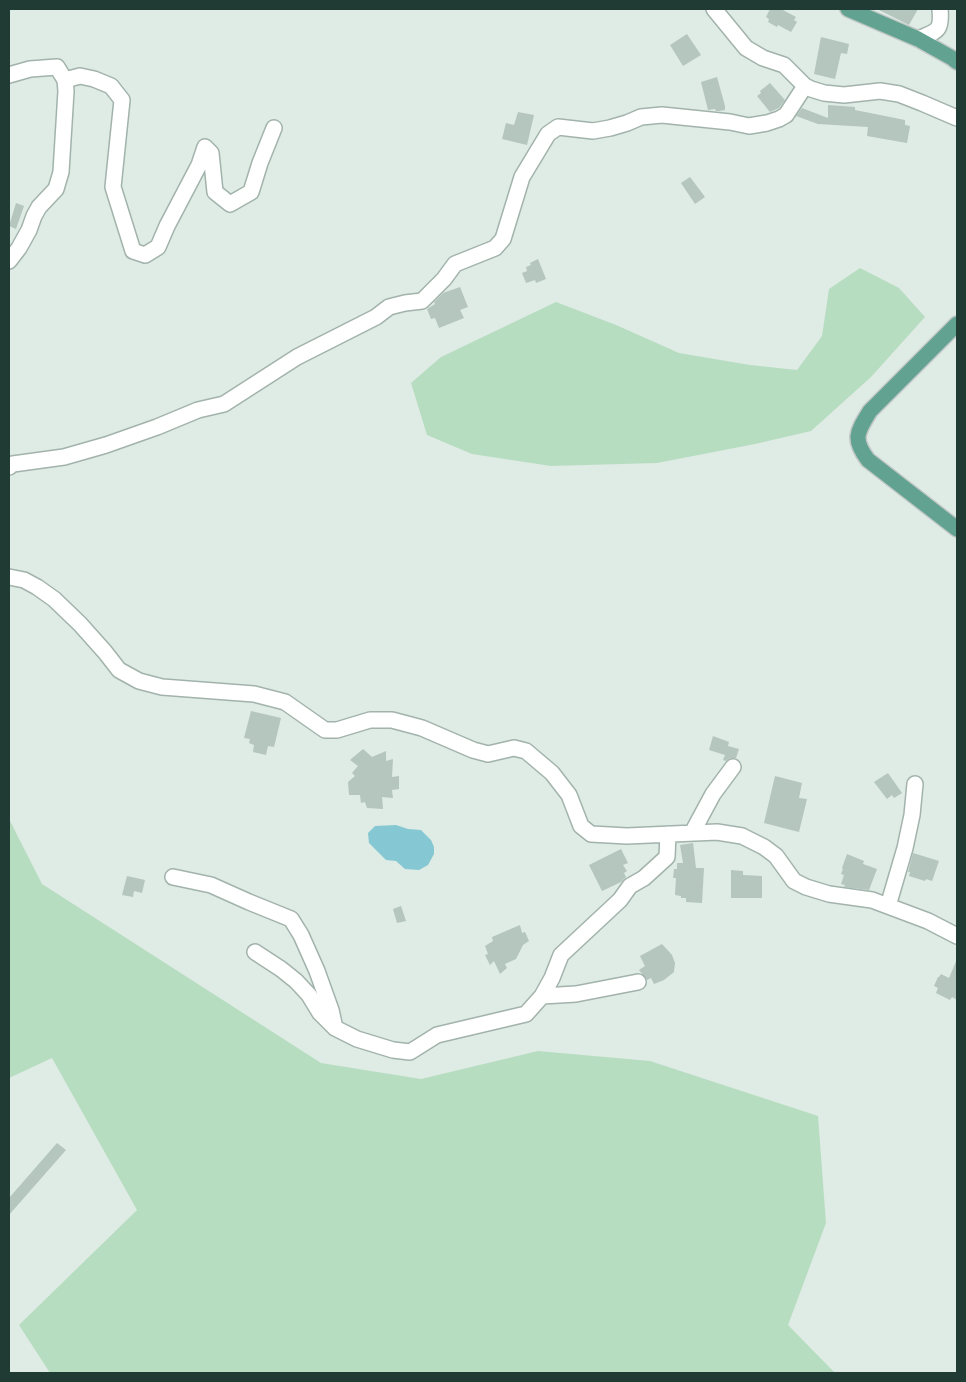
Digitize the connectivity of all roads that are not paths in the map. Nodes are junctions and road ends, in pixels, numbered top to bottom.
1 (714, 9) edge
2 (848, 9) edge
3 (940, 9) edge
4 (918, 39) junction
5 (957, 62) edge
6 (9, 75) edge
7 (65, 80) junction
8 (805, 86) junction
9 (957, 118) edge
10 (274, 128) dead end
11 (9, 261) edge
12 (957, 324) edge
13 (9, 467) edge
14 (957, 529) edge
15 (9, 577) edge
16 (734, 767) dead end
17 (915, 784) dead end
18 (668, 834) junction
19 (692, 834) junction
20 (173, 877) dead end
21 (888, 906) junction
22 (957, 936) edge
23 (255, 952) dead end
24 (638, 982) dead end
25 (542, 996) junction
26 (335, 1028) junction

1 - 8 street
2 - 4 main road
3 - 4 street
4 - 5 main road
6 - 7 street
7 - 10 street
7 - 11 street
8 - 9 street
8 - 13 street
12 - 14 main road
15 - 18 street
16 - 19 street
17 - 21 street
18 - 19 street
18 - 25 street
19 - 21 street
20 - 26 street
21 - 22 street
23 - 26 street
24 - 25 street
25 - 26 street

